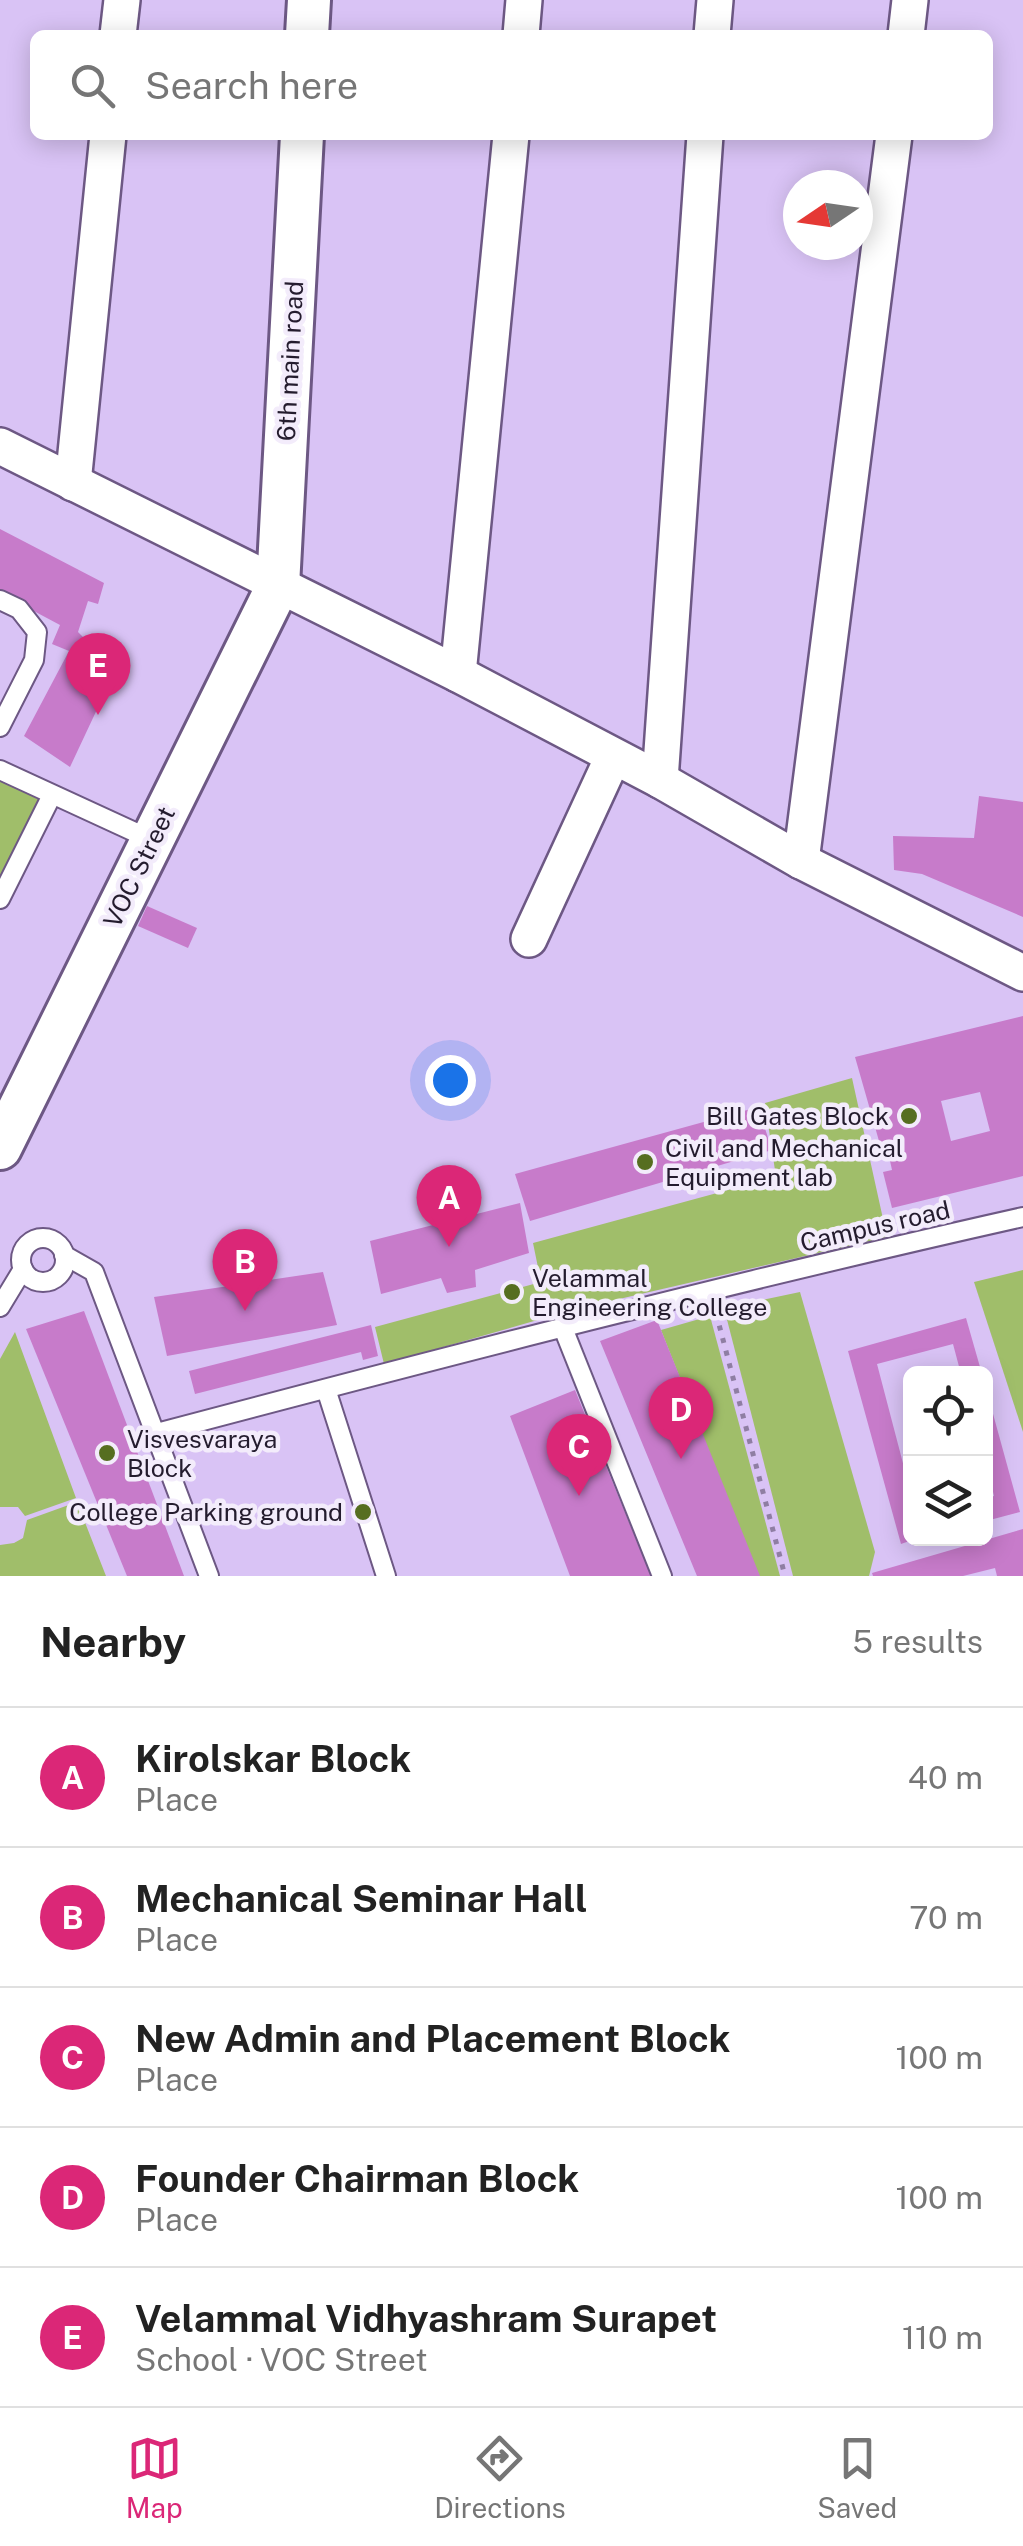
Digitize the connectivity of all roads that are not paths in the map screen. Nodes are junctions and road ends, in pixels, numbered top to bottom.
1 (122, 0) edge
2 (309, 0) edge
3 (524, 0) edge
4 (715, 0) edge
5 (910, 0) edge
6 (119, 30) edge
7 (308, 30) edge
8 (521, 30) edge
9 (712, 30) edge
10 (907, 30) edge
11 (107, 140) edge
12 (302, 140) edge
13 (511, 140) edge
14 (705, 140) edge
15 (893, 140) edge
16 (0, 446) edge
17 (73, 483) junction
18 (278, 586) junction
19 (0, 600) edge
20 (458, 674) junction
21 (0, 727) edge
22 (613, 757) junction
23 (0, 770) edge
24 (660, 780) junction
25 (52, 795) junction
26 (152, 840) junction
27 (801, 860) junction
28 (0, 899) edge
29 (528, 939) dead end
30 (1023, 974) edge
31 (0, 1148) edge
32 (1023, 1217) edge
33 (64, 1256) junction
34 (23, 1269) junction
35 (0, 1307) edge
36 (564, 1328) junction
37 (326, 1388) junction
38 (157, 1434) junction
39 (209, 1576) edge
40 (386, 1576) edge
41 (662, 1576) edge

1 - 6 street
2 - 7 street
3 - 8 street
4 - 9 street
5 - 10 street
11 - 17 street
12 - 18 street, 6th main road
13 - 20 street
14 - 24 street
15 - 27 street
16 - 17 street
17 - 18 street
18 - 20 street
18 - 26 street, VOC Street
19 - 21 lane
20 - 22 street
22 - 24 street
22 - 29 street
23 - 25 lane
24 - 27 street
25 - 26 lane
25 - 28 lane
26 - 31 street, VOC Street
27 - 30 street
32 - 36 lane, Campus road
33 - 34 lane
33 - 34 lane
33 - 38 lane
34 - 35 lane
36 - 37 lane, Campus road
36 - 41 lane
37 - 38 lane, Campus road
37 - 40 lane
38 - 39 lane

